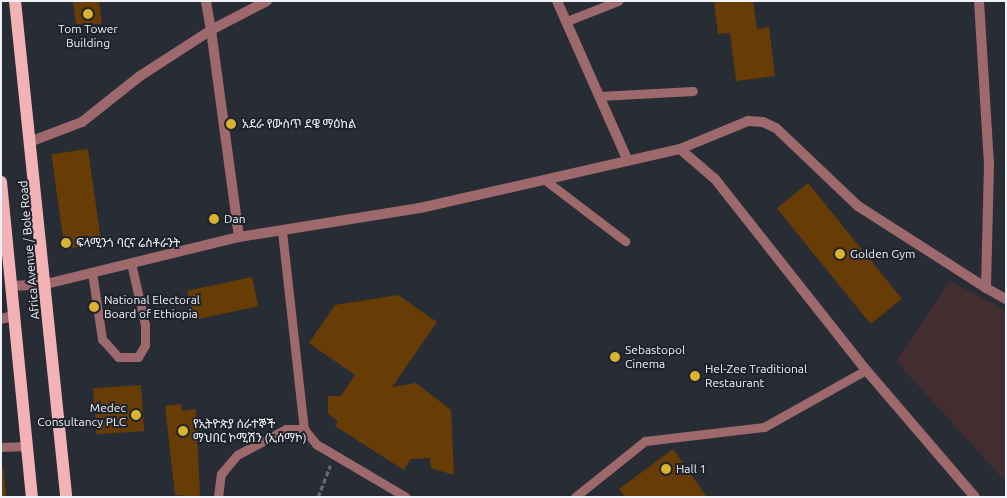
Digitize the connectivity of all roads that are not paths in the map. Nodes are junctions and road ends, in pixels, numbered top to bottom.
1 (15, 1) edge
2 (206, 1) edge
3 (267, 1) edge
4 (557, 1) edge
5 (618, 1) edge
6 (979, 1) edge
7 (567, 21) junction
8 (211, 30) junction
9 (692, 91) dead end
10 (600, 96) junction
11 (32, 141) junction
12 (680, 150) junction
13 (628, 161) junction
14 (545, 180) junction
15 (2, 187) edge
16 (282, 231) junction
17 (239, 237) junction
18 (625, 241) dead end
19 (131, 263) junction
20 (92, 272) junction
21 (46, 284) junction
22 (11, 286) junction
23 (986, 288) junction
24 (1006, 300) edge
25 (7, 318) edge
26 (866, 370) junction
27 (304, 429) junction
28 (27, 446) junction
29 (1, 447) edge
30 (32, 497) edge
31 (66, 497) edge
32 (218, 497) edge
33 (406, 497) edge
34 (575, 497) edge
35 (975, 497) edge

1 - 11 main road, Africa Avenue / Bole Road
2 - 8 street
3 - 8 street
4 - 7 street
5 - 7 lane
6 - 23 street
7 - 10 street
8 - 11 street
8 - 17 street
9 - 10 lane
10 - 13 street
11 - 21 main road, Africa Avenue / Bole Road
12 - 13 street
12 - 23 street
12 - 26 street
13 - 14 street
14 - 16 street
14 - 18 lane
15 - 22 main road, Africa Avenue / Bole Road
16 - 17 street
16 - 27 lane
17 - 19 street
19 - 20 street
19 - 20 lane
20 - 21 street
21 - 22 street
21 - 31 main road, Africa Avenue / Bole Road
22 - 25 main road, Africa Avenue / Bole Road
23 - 24 street
25 - 28 main road, Africa Avenue / Bole Road
26 - 34 lane
26 - 35 street
27 - 32 lane
27 - 33 lane
28 - 29 lane
28 - 30 main road, Africa Avenue / Bole Road

